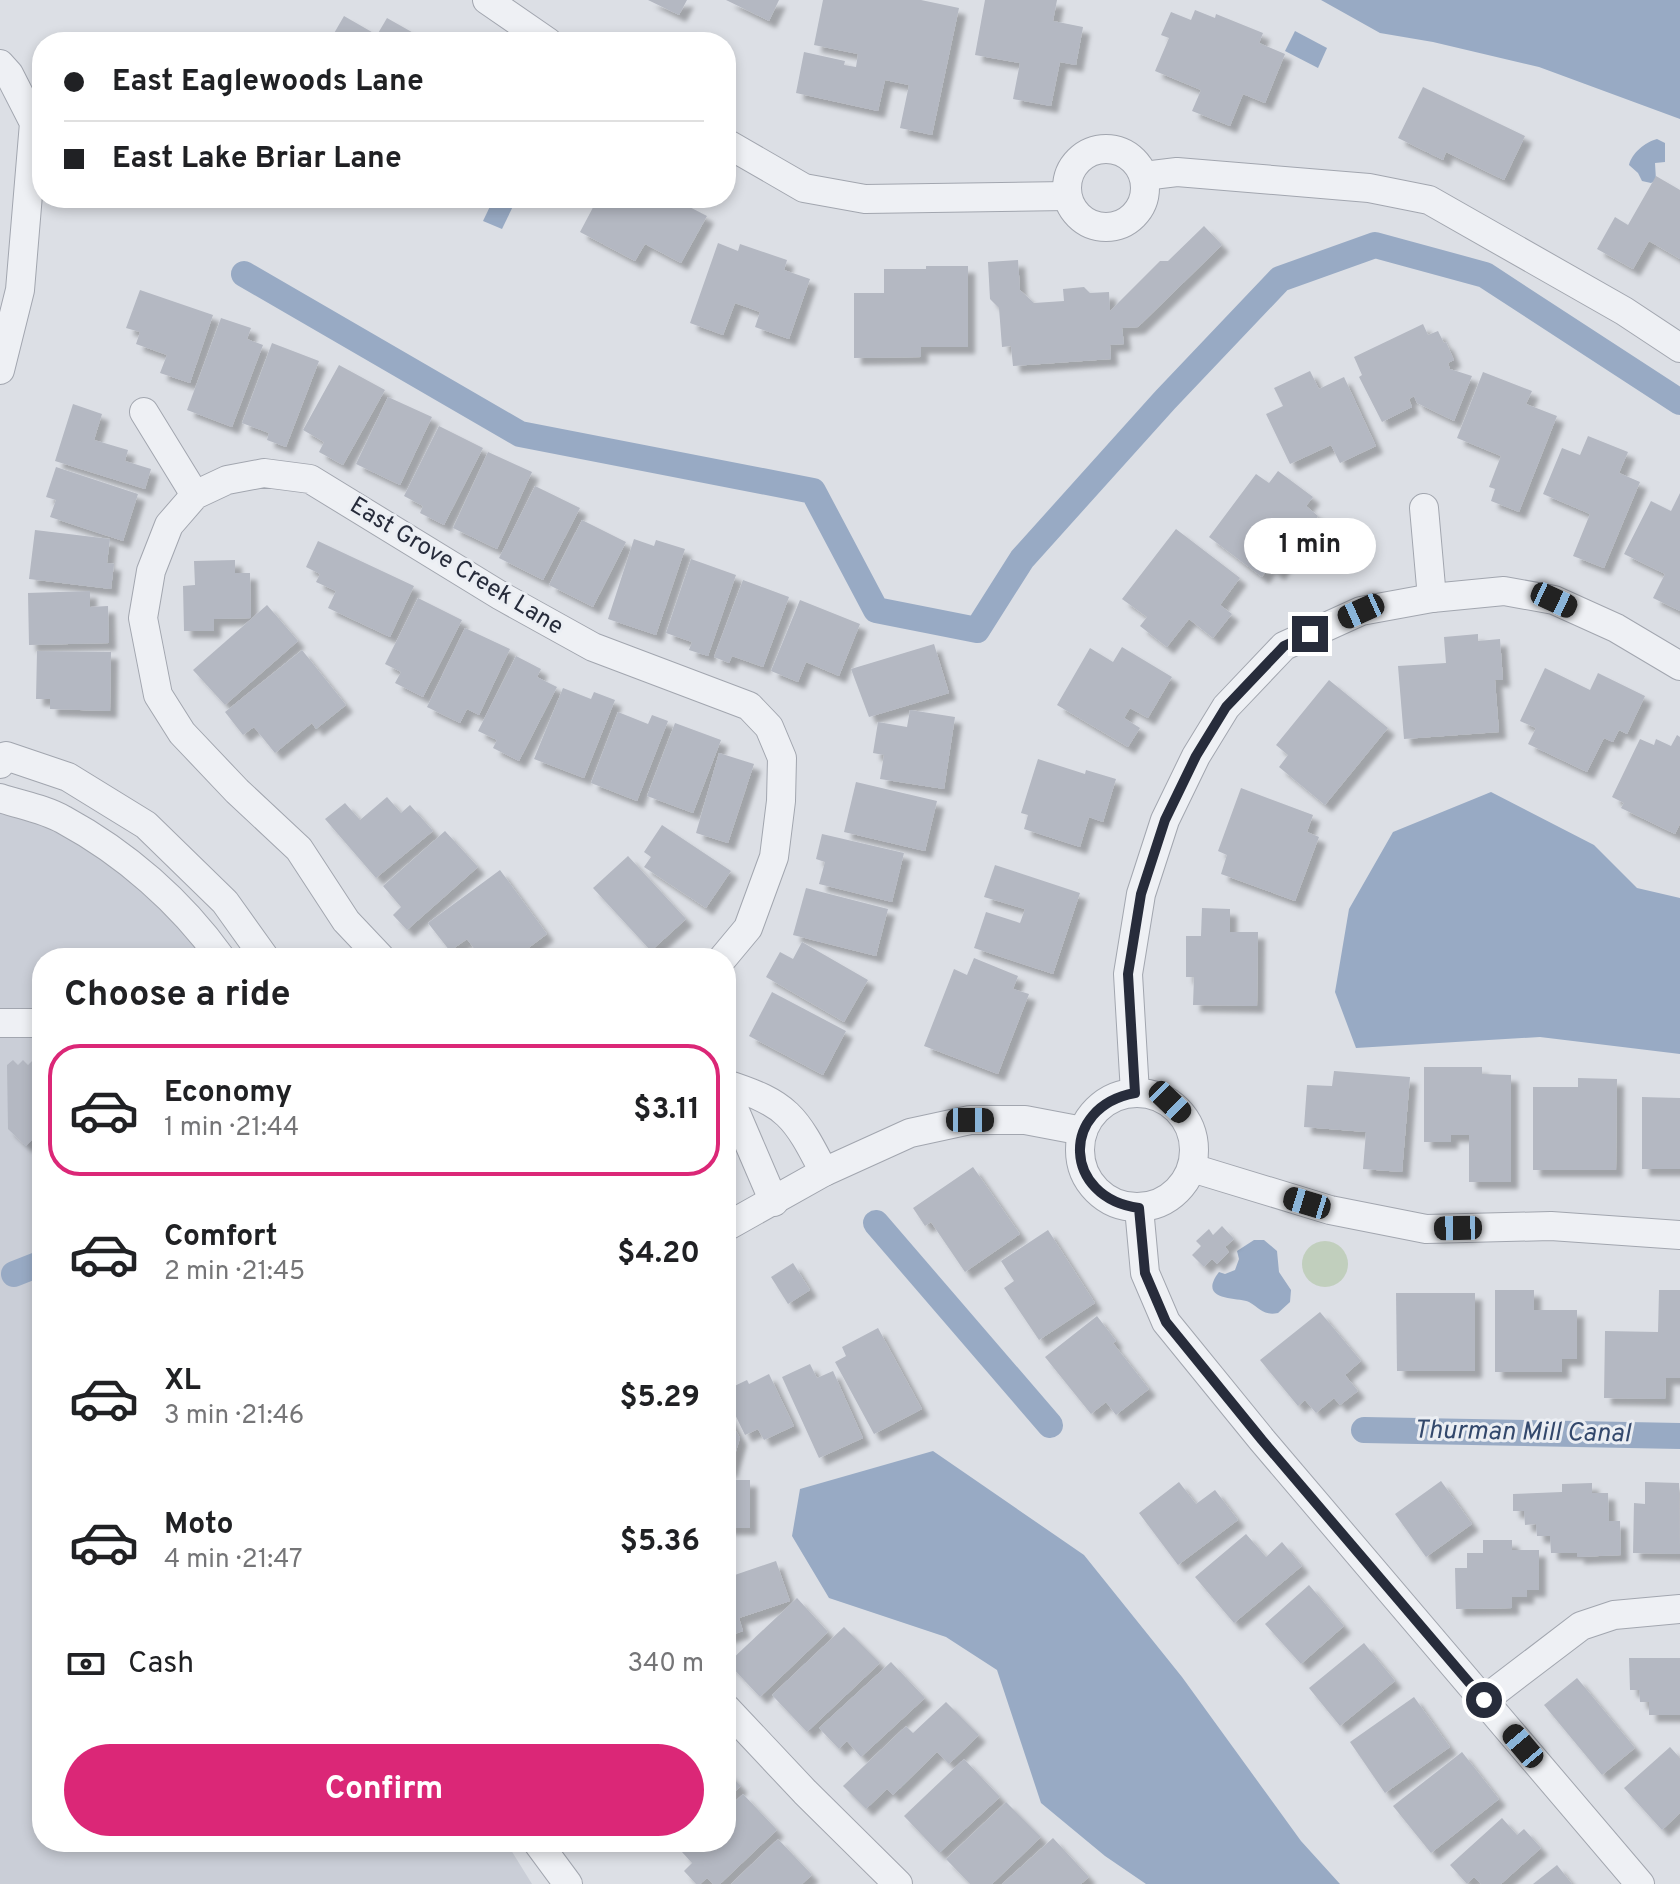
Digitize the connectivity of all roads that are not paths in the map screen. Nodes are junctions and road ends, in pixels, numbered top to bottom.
1 (487, 0) edge
2 (533, 32) edge
3 (0, 64) edge
4 (32, 119) edge
5 (32, 147) edge
6 (736, 149) edge
7 (1144, 176) junction
8 (1067, 196) junction
9 (1680, 348) edge
10 (0, 370) edge
11 (144, 412) dead end
12 (195, 495) junction
13 (1424, 508) dead end
14 (1432, 598) junction
15 (1680, 666) edge
16 (0, 764) edge
17 (0, 798) edge
18 (214, 948) edge
19 (258, 948) edge
20 (372, 948) edge
21 (731, 948) edge
22 (0, 1023) edge
23 (32, 1023) edge
24 (736, 1090) edge
25 (1135, 1093) junction
26 (736, 1111) edge
27 (1083, 1131) junction
28 (1192, 1168) junction
29 (824, 1172) junction
30 (774, 1202) junction
31 (1139, 1208) junction
32 (736, 1222) edge
33 (1680, 1235) edge
34 (1680, 1609) edge
35 (1484, 1700) junction
36 (736, 1719) edge
37 (544, 1852) edge
38 (568, 1884) edge
39 (898, 1884) edge
40 (1640, 1884) edge

1 - 2 street
3 - 4 street
5 - 10 street
6 - 8 street
7 - 8 street
7 - 8 street
7 - 9 street
11 - 12 street
12 - 20 street
12 - 21 street, East Grove Creek Lane
13 - 14 street
14 - 15 street
14 - 25 street
16 - 19 street
17 - 18 street
22 - 23 street
24 - 29 street
25 - 27 street
25 - 28 street
26 - 30 street
27 - 29 street
27 - 31 street
28 - 31 street
28 - 33 street
29 - 30 street
30 - 32 street
31 - 35 street
34 - 35 street
35 - 40 street
36 - 39 street
37 - 38 street

